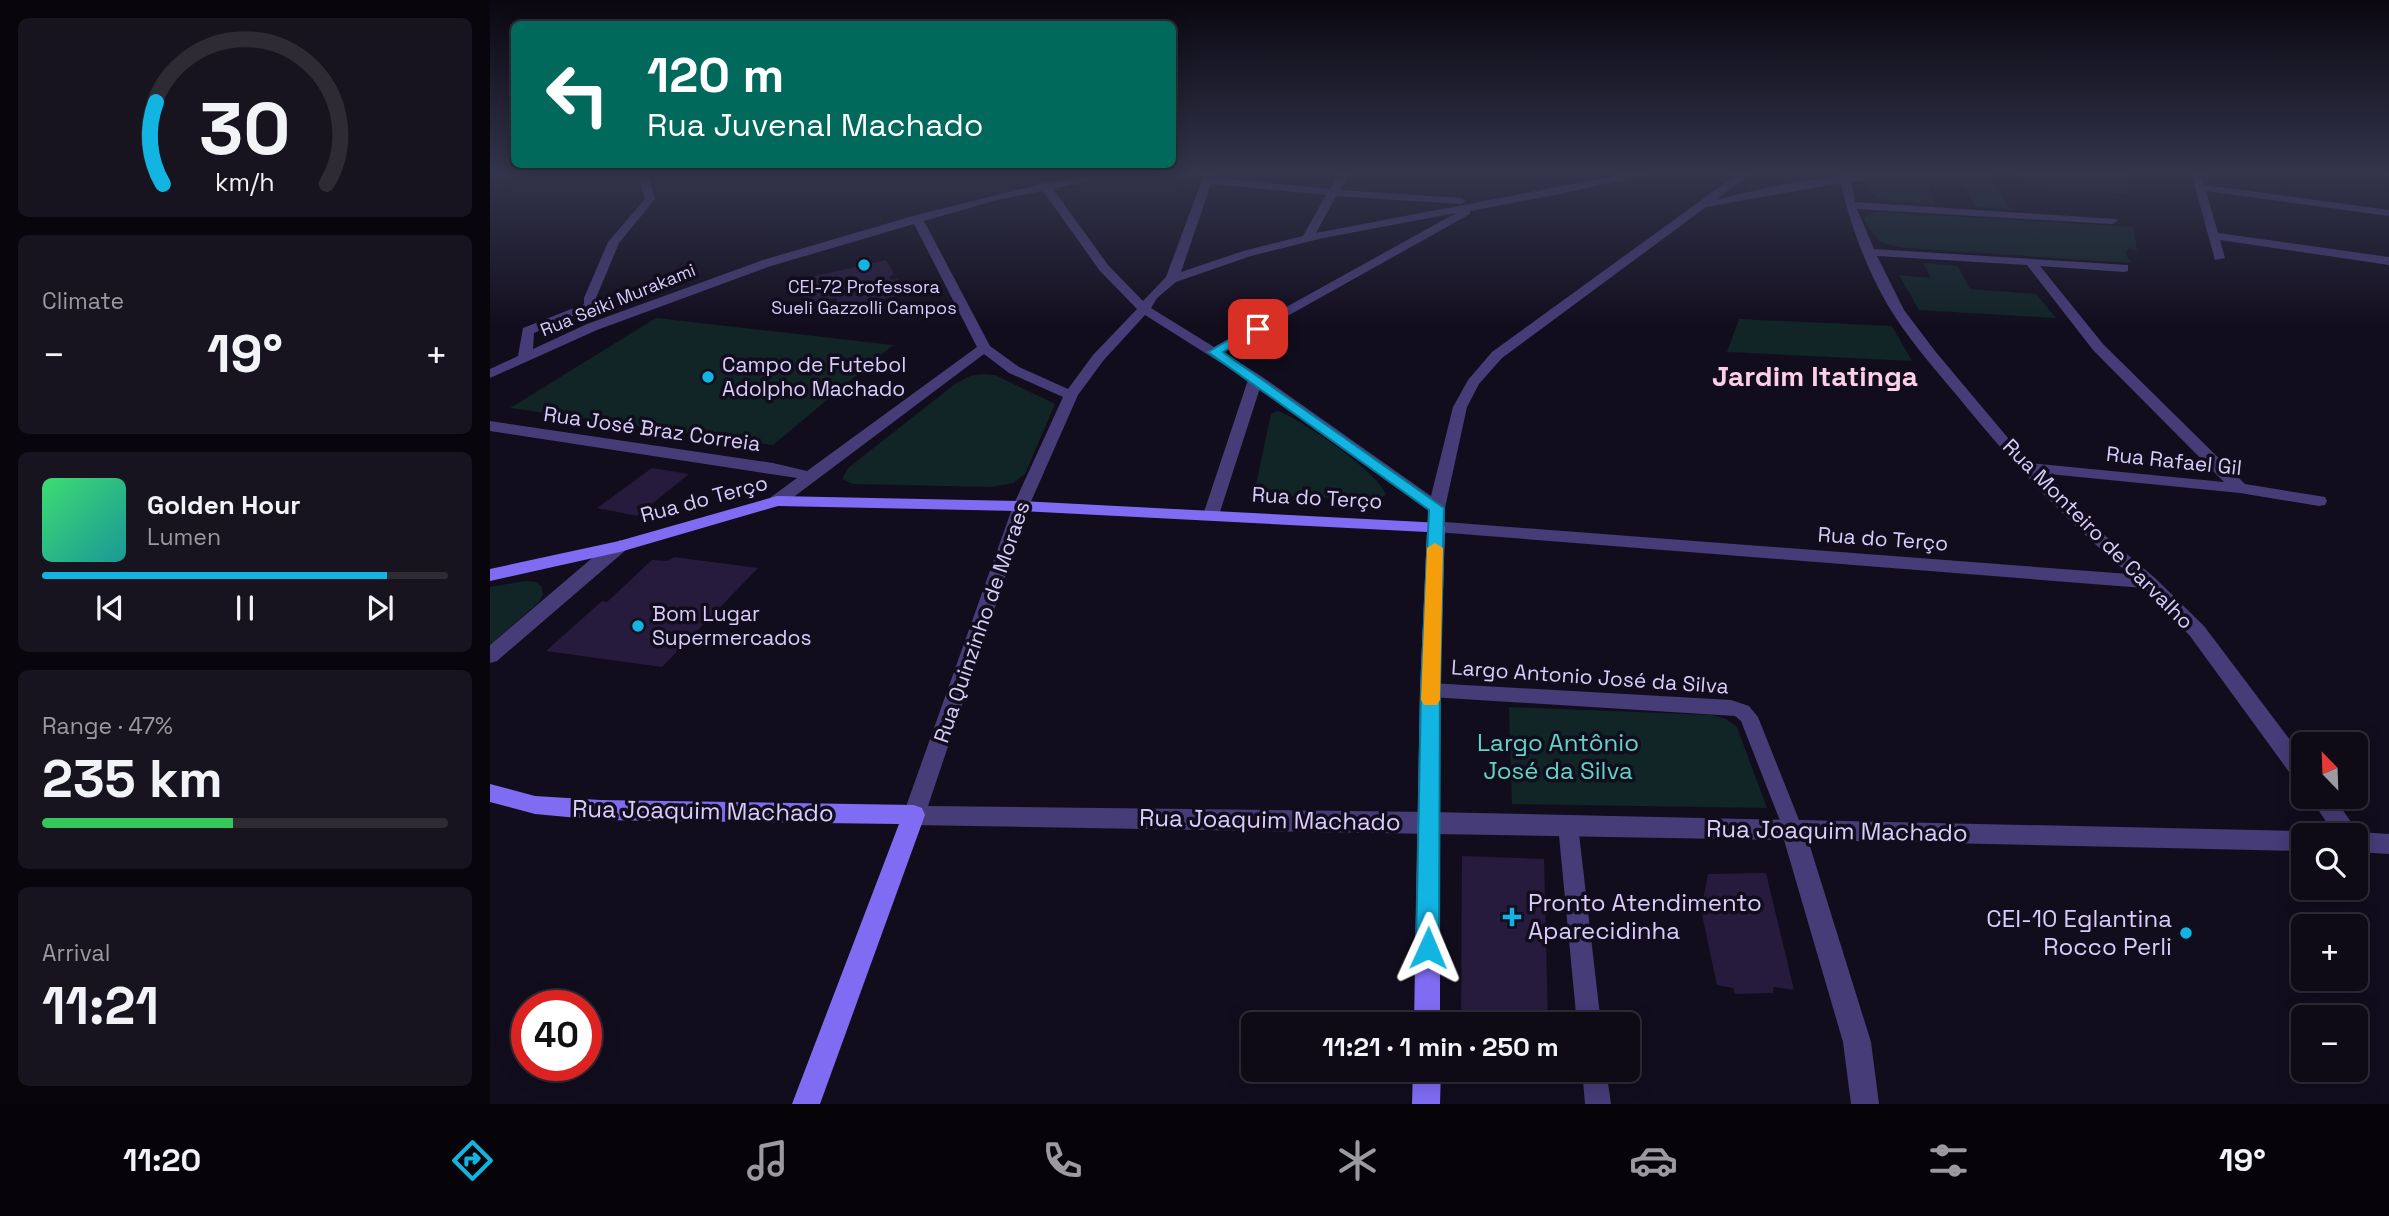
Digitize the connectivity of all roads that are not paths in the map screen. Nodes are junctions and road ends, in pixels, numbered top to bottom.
1 (629, 224) edge
2 (899, 224) edge
3 (920, 224) edge
4 (1072, 224) edge
5 (1191, 224) edge
6 (1316, 224) edge
7 (1380, 224) edge
8 (1445, 224) edge
9 (1676, 224) edge
10 (1856, 224) edge
11 (2210, 224) edge
12 (1308, 236) junction
13 (2213, 236) junction
14 (1871, 253) junction
15 (2219, 258) dead end
16 (2389, 261) edge
17 (2030, 262) junction
18 (2124, 268) dead end
19 (1172, 279) junction
20 (1144, 309) junction
21 (984, 348) junction
22 (1214, 352) junction
23 (525, 358) junction
24 (490, 374) edge
25 (1256, 379) junction
26 (1071, 395) junction
27 (490, 426) edge
28 (2025, 467) junction
29 (808, 476) junction
30 (2240, 488) junction
31 (2319, 500) dead end
32 (777, 501) junction
33 (1021, 506) junction
34 (1211, 515) junction
35 (1436, 518) junction
36 (620, 546) junction
37 (490, 575) edge
38 (2149, 582) junction
39 (490, 656) edge
40 (1430, 690) junction
41 (2291, 758) edge
42 (490, 793) edge
43 (915, 815) junction
44 (1429, 822) junction
45 (1568, 825) junction
46 (1793, 830) junction
47 (2291, 841) edge
48 (2368, 843) edge
49 (2389, 844) edge
50 (1427, 1012) edge
51 (1588, 1012) edge
52 (1427, 1082) edge
53 (1595, 1082) edge
54 (807, 1104) edge
55 (1426, 1104) edge
56 (1598, 1104) edge
57 (1865, 1104) edge

1 - 23 street
2 - 23 street, Rua Seiki Murakami
3 - 21 street
4 - 20 street
5 - 19 street, Rua Quinzinho de Moraes
6 - 12 street
7 - 12 street
8 - 22 street
9 - 35 street
10 - 14 street, Rua Monteiro de Carvalho
11 - 13 street
12 - 19 street
13 - 15 street
13 - 16 street
14 - 17 street
14 - 28 street, Rua Monteiro de Carvalho
17 - 18 street
17 - 30 street
19 - 20 street, Rua Quinzinho de Moraes
20 - 22 street
20 - 26 street, Rua Quinzinho de Moraes
21 - 26 street
21 - 29 street
22 - 25 street
23 - 24 street, Rua Seiki Murakami
25 - 34 street
25 - 35 street
26 - 33 street, Rua Quinzinho de Moraes
27 - 29 street, Rua José Braz Correia
28 - 30 street, Rua Rafael Gil
28 - 38 street, Rua Monteiro de Carvalho
29 - 32 street
30 - 31 street, Rua Rafael Gil
32 - 33 street, Rua do Terço
32 - 36 street, Rua do Terço
33 - 34 street, Rua do Terço
33 - 43 street, Rua Quinzinho de Moraes
34 - 35 street, Rua do Terço
35 - 38 street, Rua do Terço
35 - 40 street
36 - 37 street, Rua do Terço
36 - 39 street
38 - 41 street, Rua Monteiro de Carvalho
40 - 44 street
40 - 46 lane, Largo Antonio José da Silva
42 - 43 street, Rua Joaquim Machado
43 - 44 street, Rua Joaquim Machado
43 - 54 street, Rua Quinzinho de Moraes
44 - 45 street, Rua Joaquim Machado
44 - 50 street
45 - 46 street, Rua Joaquim Machado
45 - 51 lane
46 - 47 street, Rua Joaquim Machado
46 - 57 street
48 - 49 street
52 - 55 street
53 - 56 lane

